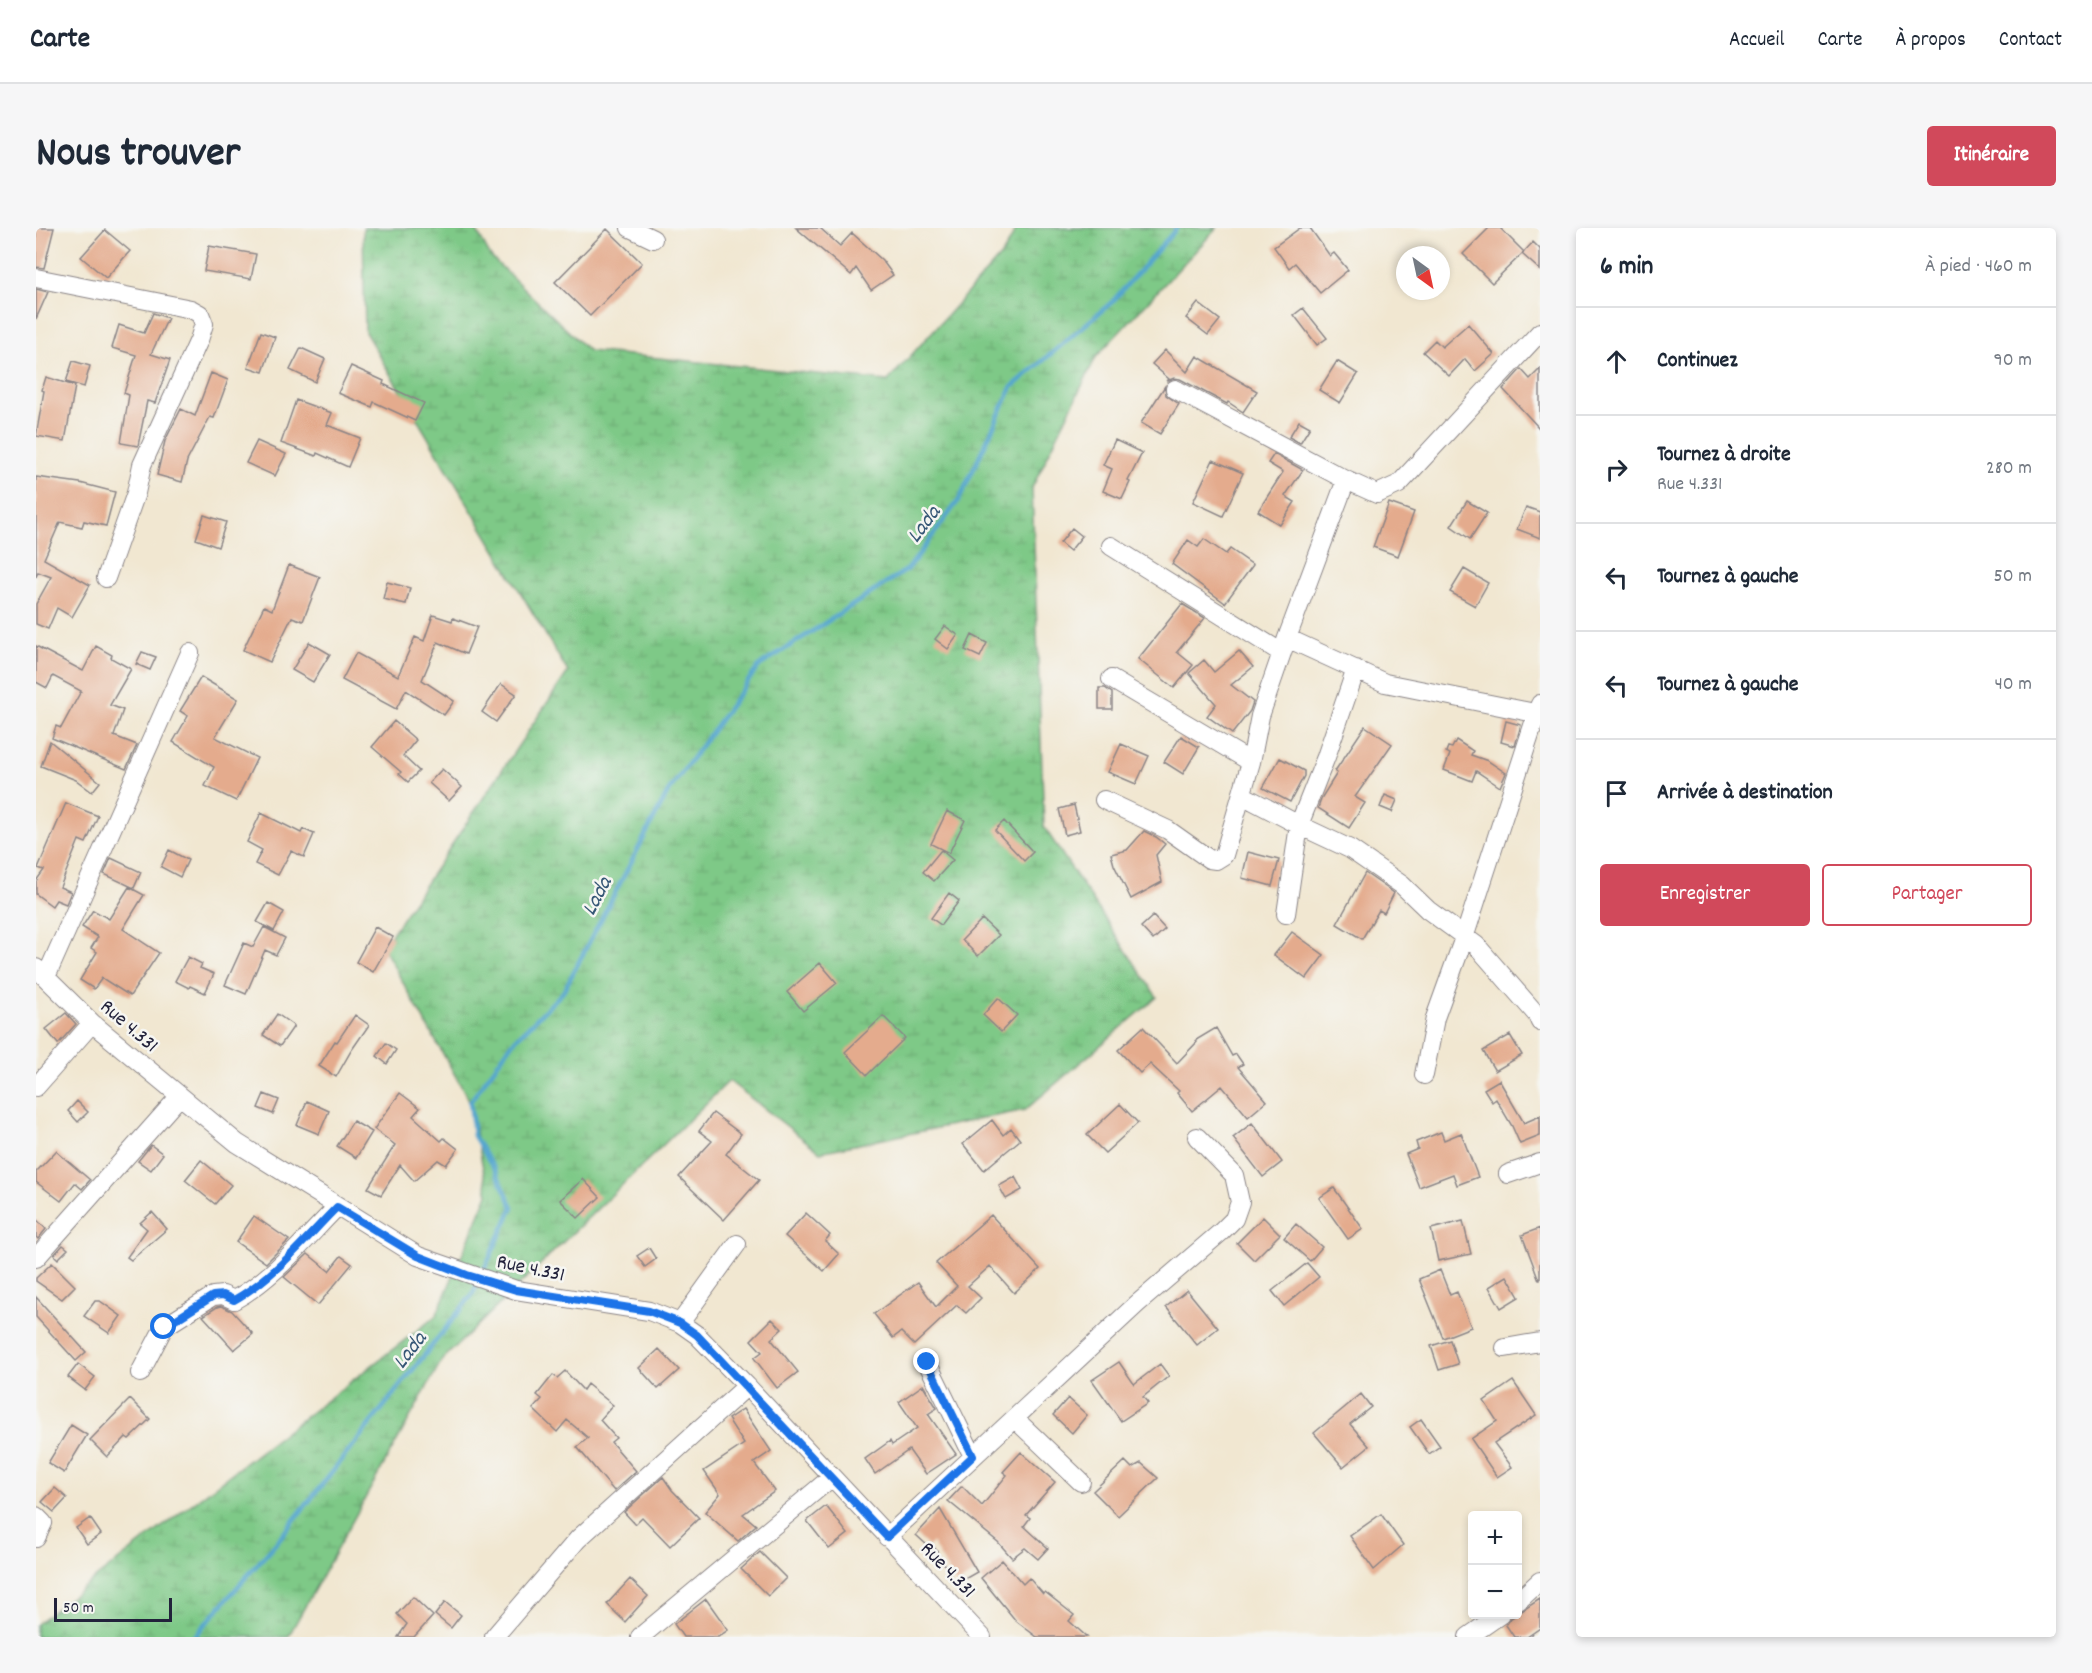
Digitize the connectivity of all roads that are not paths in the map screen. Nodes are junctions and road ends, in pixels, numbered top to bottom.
1 (630, 228) edge
2 (653, 239) dead end
3 (36, 278) edge
4 (1540, 332) edge
5 (1175, 388) dead end
6 (1346, 480) junction
7 (1111, 546) dead end
8 (106, 578) dead end
9 (1284, 645) junction
10 (190, 653) dead end
11 (1356, 669) junction
12 (1111, 679) dead end
13 (1539, 710) edge
14 (1251, 762) junction
15 (1242, 795) junction
16 (1104, 800) dead end
17 (1299, 825) junction
18 (1286, 914) dead end
19 (1465, 935) junction
20 (41, 973) edge
21 (1540, 1022) edge
22 (92, 1023) junction
23 (1424, 1075) dead end
24 (36, 1087) edge
25 (179, 1096) junction
26 (1197, 1137) dead end
27 (1540, 1163) edge
28 (1508, 1174) dead end
29 (337, 1207) junction
30 (736, 1244) dead end
31 (36, 1258) edge
32 (680, 1323) junction
33 (1540, 1342) edge
34 (1505, 1348) dead end
35 (927, 1362) dead end
36 (140, 1373) dead end
37 (747, 1386) junction
38 (1015, 1419) junction
39 (973, 1456) junction
40 (832, 1477) junction
41 (1081, 1482) dead end
42 (36, 1516) edge
43 (887, 1537) junction
44 (36, 1538) edge
45 (1540, 1581) edge
46 (1522, 1597) edge
47 (1494, 1619) edge
48 (495, 1637) edge
49 (640, 1637) edge
50 (982, 1637) edge
51 (1468, 1637) edge

1 - 2 street
3 - 8 street
4 - 6 street
5 - 6 street
6 - 9 street
7 - 9 street
9 - 11 street
9 - 14 street
10 - 20 street
11 - 13 street
11 - 17 street
12 - 14 street
13 - 19 street
14 - 15 street
15 - 16 street
15 - 17 street
17 - 18 street
17 - 19 street
19 - 21 street
19 - 23 street
20 - 22 street, Rue 4.331
22 - 24 street
22 - 25 street, Rue 4.331
25 - 29 street, Rue 4.331
25 - 31 street
26 - 38 street
27 - 28 street
29 - 32 street, Rue 4.331
29 - 36 street
30 - 32 street
32 - 37 street, Rue 4.331
33 - 34 street
35 - 39 street
37 - 40 street, Rue 4.331
37 - 48 street
38 - 39 street
38 - 41 street
39 - 43 street
40 - 43 street, Rue 4.331
40 - 49 street
42 - 44 street
43 - 50 street, Rue 4.331
45 - 46 street
47 - 51 street

